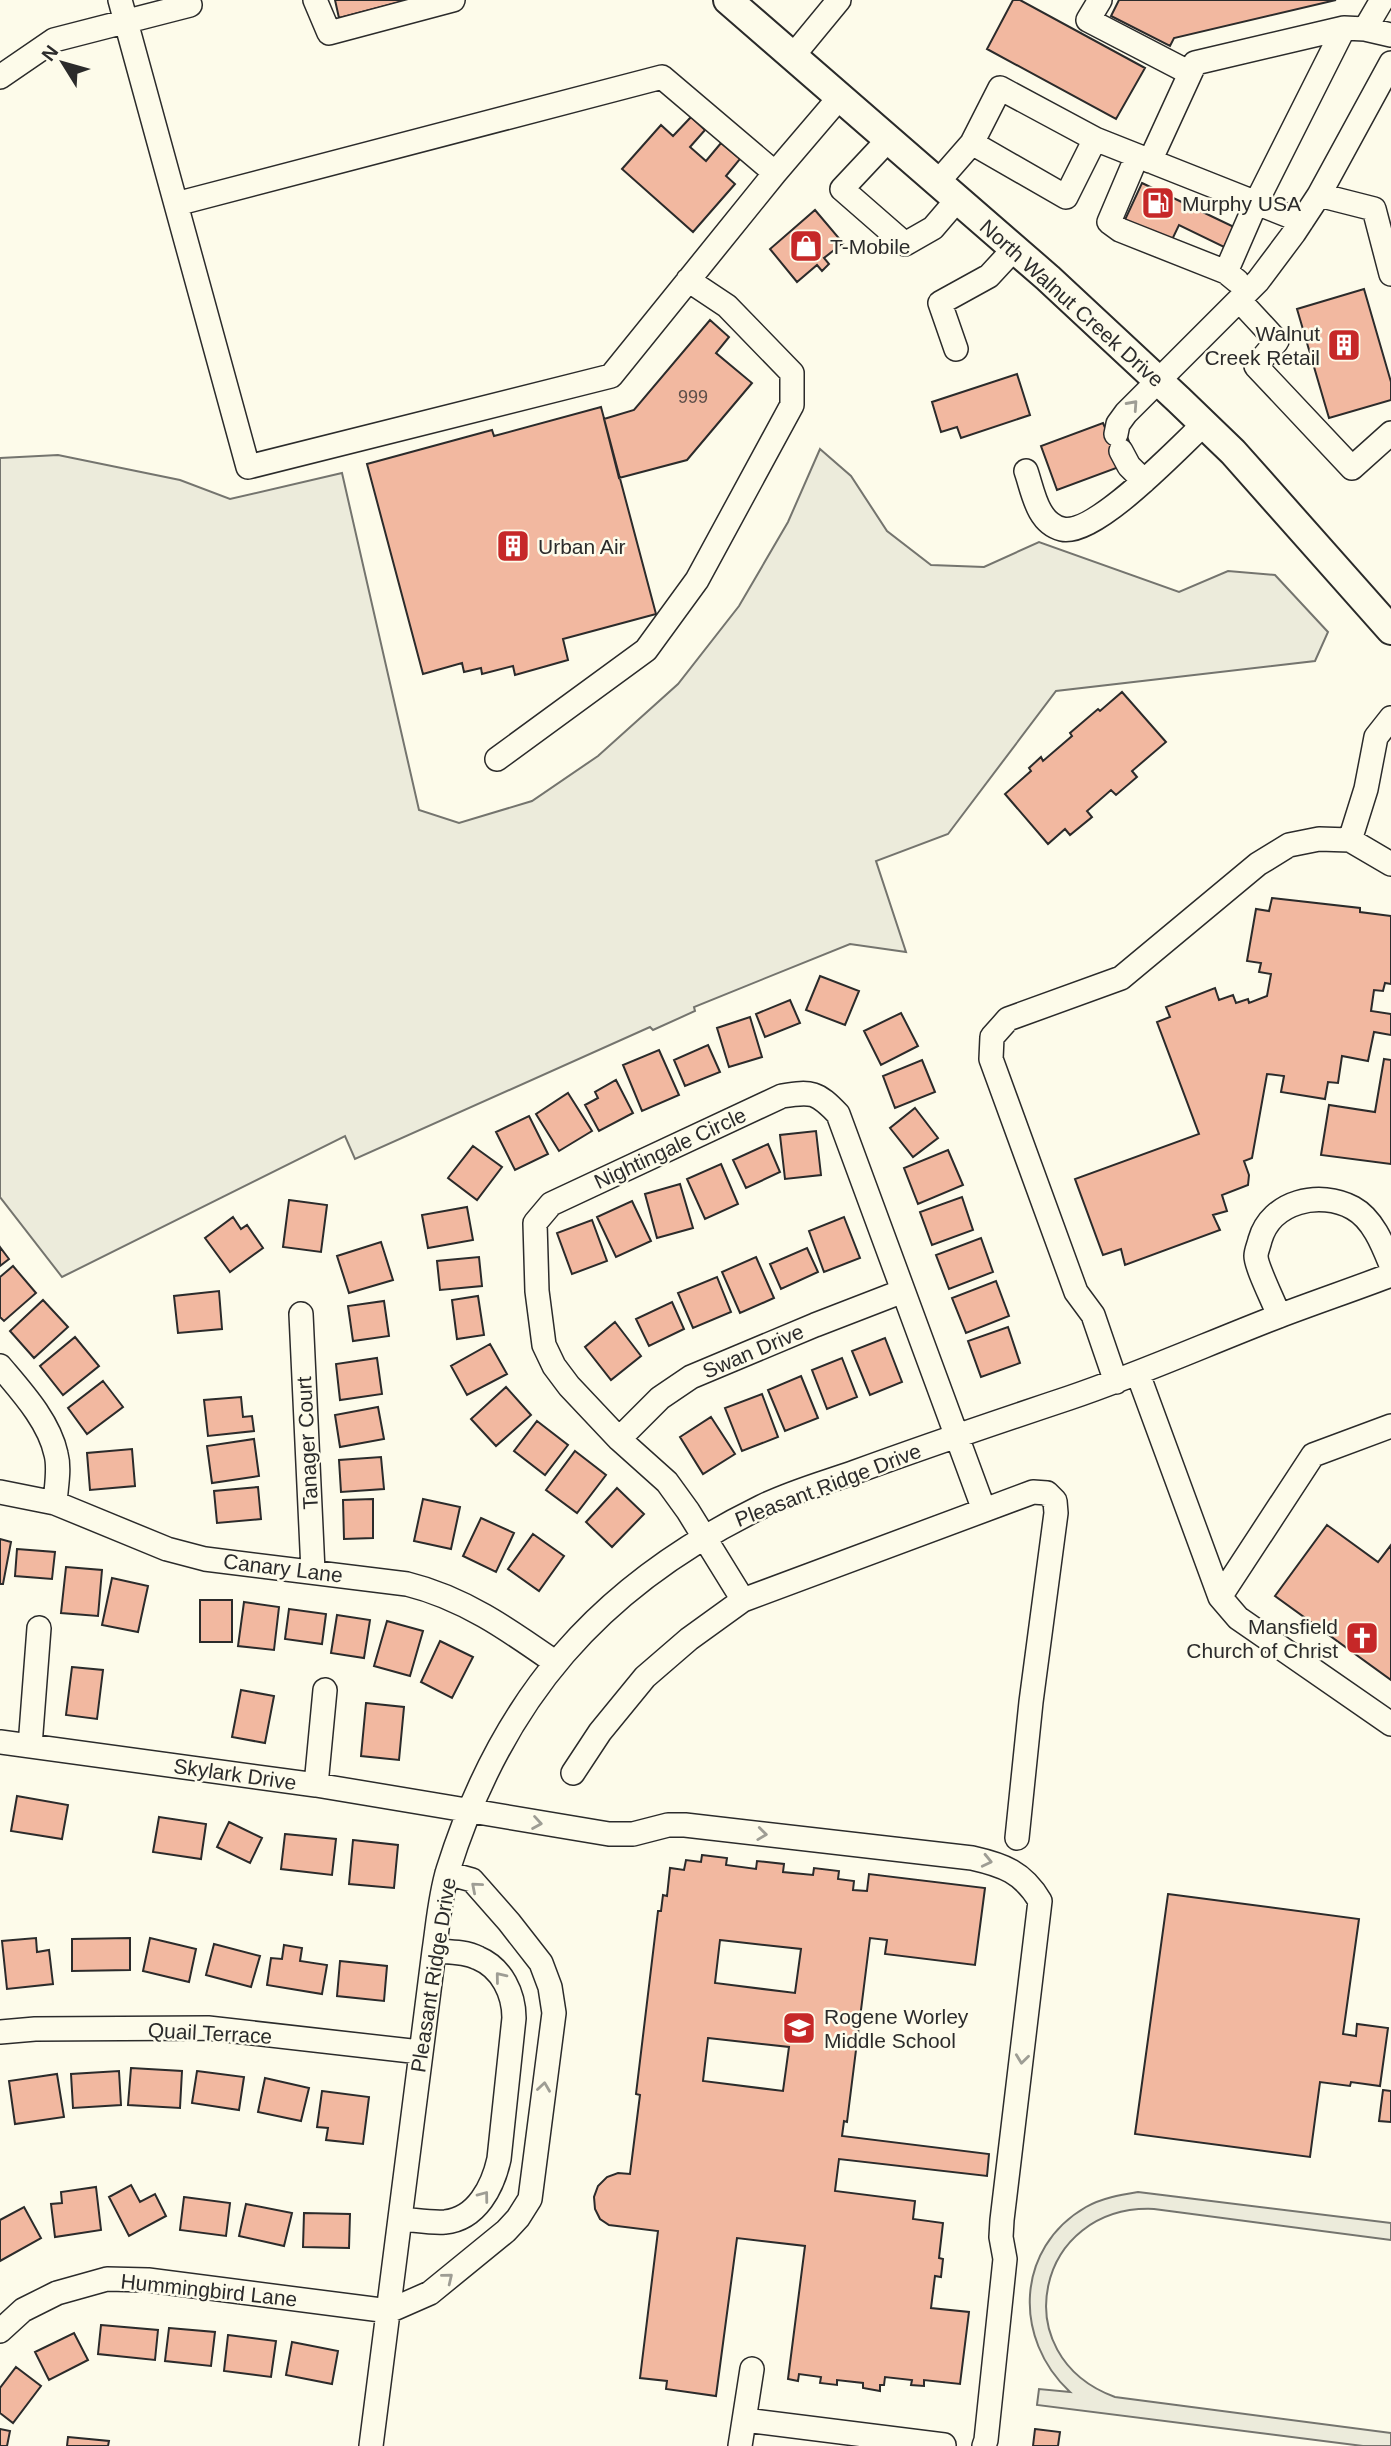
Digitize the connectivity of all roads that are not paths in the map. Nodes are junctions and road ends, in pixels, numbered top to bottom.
1 (315, 0) edge
2 (453, 0) edge
3 (728, 0) edge
4 (839, 0) edge
5 (1100, 0) edge
6 (1382, 0) edge
7 (195, 2) edge
8 (123, 11) edge
9 (1354, 29) junction
10 (1391, 35) edge
11 (792, 57) junction
12 (1391, 63) edge
13 (1190, 74) junction
14 (0, 77) edge
15 (839, 97) junction
16 (1095, 139) junction
17 (888, 140) junction
18 (972, 143) junction
19 (1143, 158) junction
20 (775, 173) junction
21 (947, 191) junction
22 (1319, 195) junction
23 (1256, 203) junction
24 (176, 205) junction
25 (1383, 207) edge
26 (1302, 221) junction
27 (1014, 248) junction
28 (1226, 272) junction
29 (1391, 274) edge
30 (688, 281) junction
31 (1243, 296) junction
32 (956, 349) dead end
33 (1157, 379) junction
34 (1204, 424) junction
35 (1391, 433) edge
36 (1026, 471) dead end
37 (1144, 481) junction
38 (1391, 630) edge
39 (1391, 718) edge
40 (497, 759) dead end
41 (1350, 840) junction
42 (1391, 864) edge
43 (1391, 1265) edge
44 (1391, 1275) edge
45 (903, 1291) junction
46 (301, 1314) dead end
47 (1279, 1316) junction
48 (0, 1366) edge
49 (1127, 1378) junction
50 (1391, 1426) edge
51 (955, 1436) junction
52 (619, 1439) junction
53 (0, 1492) edge
54 (55, 1503) junction
55 (984, 1510) junction
56 (703, 1537) junction
57 (313, 1571) junction
58 (1220, 1597) junction
59 (743, 1600) junction
60 (39, 1628) dead end
61 (556, 1663) junction
62 (325, 1690) dead end
63 (1391, 1724) edge
64 (0, 1742) edge
65 (30, 1746) junction
66 (573, 1773) dead end
67 (316, 1785) junction
68 (469, 1811) junction
69 (1017, 1838) dead end
70 (447, 1873) junction
71 (433, 1951) junction
72 (0, 2032) edge
73 (420, 2052) junction
74 (401, 2219) junction
75 (389, 2311) junction
76 (0, 2331) edge
77 (752, 2370) dead end
78 (745, 2420) junction
79 (944, 2445) edge
80 (371, 2446) edge
81 (740, 2446) edge
82 (984, 2446) edge

1 - 2 street
3 - 11 main road, North Walnut Creek Drive
4 - 11 street
5 - 13 street
6 - 9 street
7 - 8 street
8 - 14 street
8 - 24 street
9 - 10 street
9 - 13 street
9 - 23 street
11 - 15 main road, North Walnut Creek Drive
12 - 22 street
13 - 19 street
15 - 17 main road, North Walnut Creek Drive
15 - 20 street
16 - 18 street
16 - 18 street
16 - 19 street
17 - 21 main road, North Walnut Creek Drive
17 - 21 street
18 - 21 street
19 - 23 street
19 - 28 street
20 - 24 street
20 - 30 street
21 - 27 main road, North Walnut Creek Drive
22 - 25 street
22 - 26 street
23 - 26 street
23 - 28 street
24 - 30 street
25 - 29 street
26 - 31 street
27 - 32 street
27 - 33 main road, North Walnut Creek Drive
28 - 31 street
30 - 40 street
31 - 33 street
31 - 35 street
33 - 34 main road, North Walnut Creek Drive
37 -> 33 street
34 - 37 street
34 - 38 main road, North Walnut Creek Drive
36 - 37 street
39 - 41 street
41 - 42 street
41 - 49 street
43 - 47 street
44 - 47 street, Pleasant Ridge Drive
45 - 51 street, Nightingale Circle
45 - 52 street, Swan Drive
45 - 52 street, Nightingale Circle
46 - 57 street, Tanager Court
47 - 49 street, Pleasant Ridge Drive
48 - 54 street
49 - 51 street, Pleasant Ridge Drive
49 - 58 street
50 - 58 street
51 - 55 street, Nightingale Circle
51 - 56 street, Pleasant Ridge Drive
52 - 56 street, Nightingale Circle
53 - 54 street, Canary Lane
54 - 57 street, Canary Lane
55 - 59 street
55 - 69 street
56 - 59 street, Nightingale Circle
56 - 61 street, Pleasant Ridge Drive
57 - 61 street, Canary Lane
58 - 63 street
59 - 66 street
60 - 65 street
61 - 68 street, Pleasant Ridge Drive
62 - 67 street
64 - 65 street, Skylark Drive
65 - 67 street, Skylark Drive
67 - 68 street, Skylark Drive
68 - 70 street, Pleasant Ridge Drive
68 -> 82 street, Skylark Drive
70 - 71 street, Pleasant Ridge Drive
75 -> 70 street
71 - 73 street, Pleasant Ridge Drive
74 -> 71 street
72 - 73 street, Quail Terrace
73 - 74 street, Pleasant Ridge Drive
74 - 75 street, Pleasant Ridge Drive
75 - 76 street, Hummingbird Lane
75 - 80 street, Pleasant Ridge Drive
77 - 78 street
78 - 79 street
78 - 81 street

